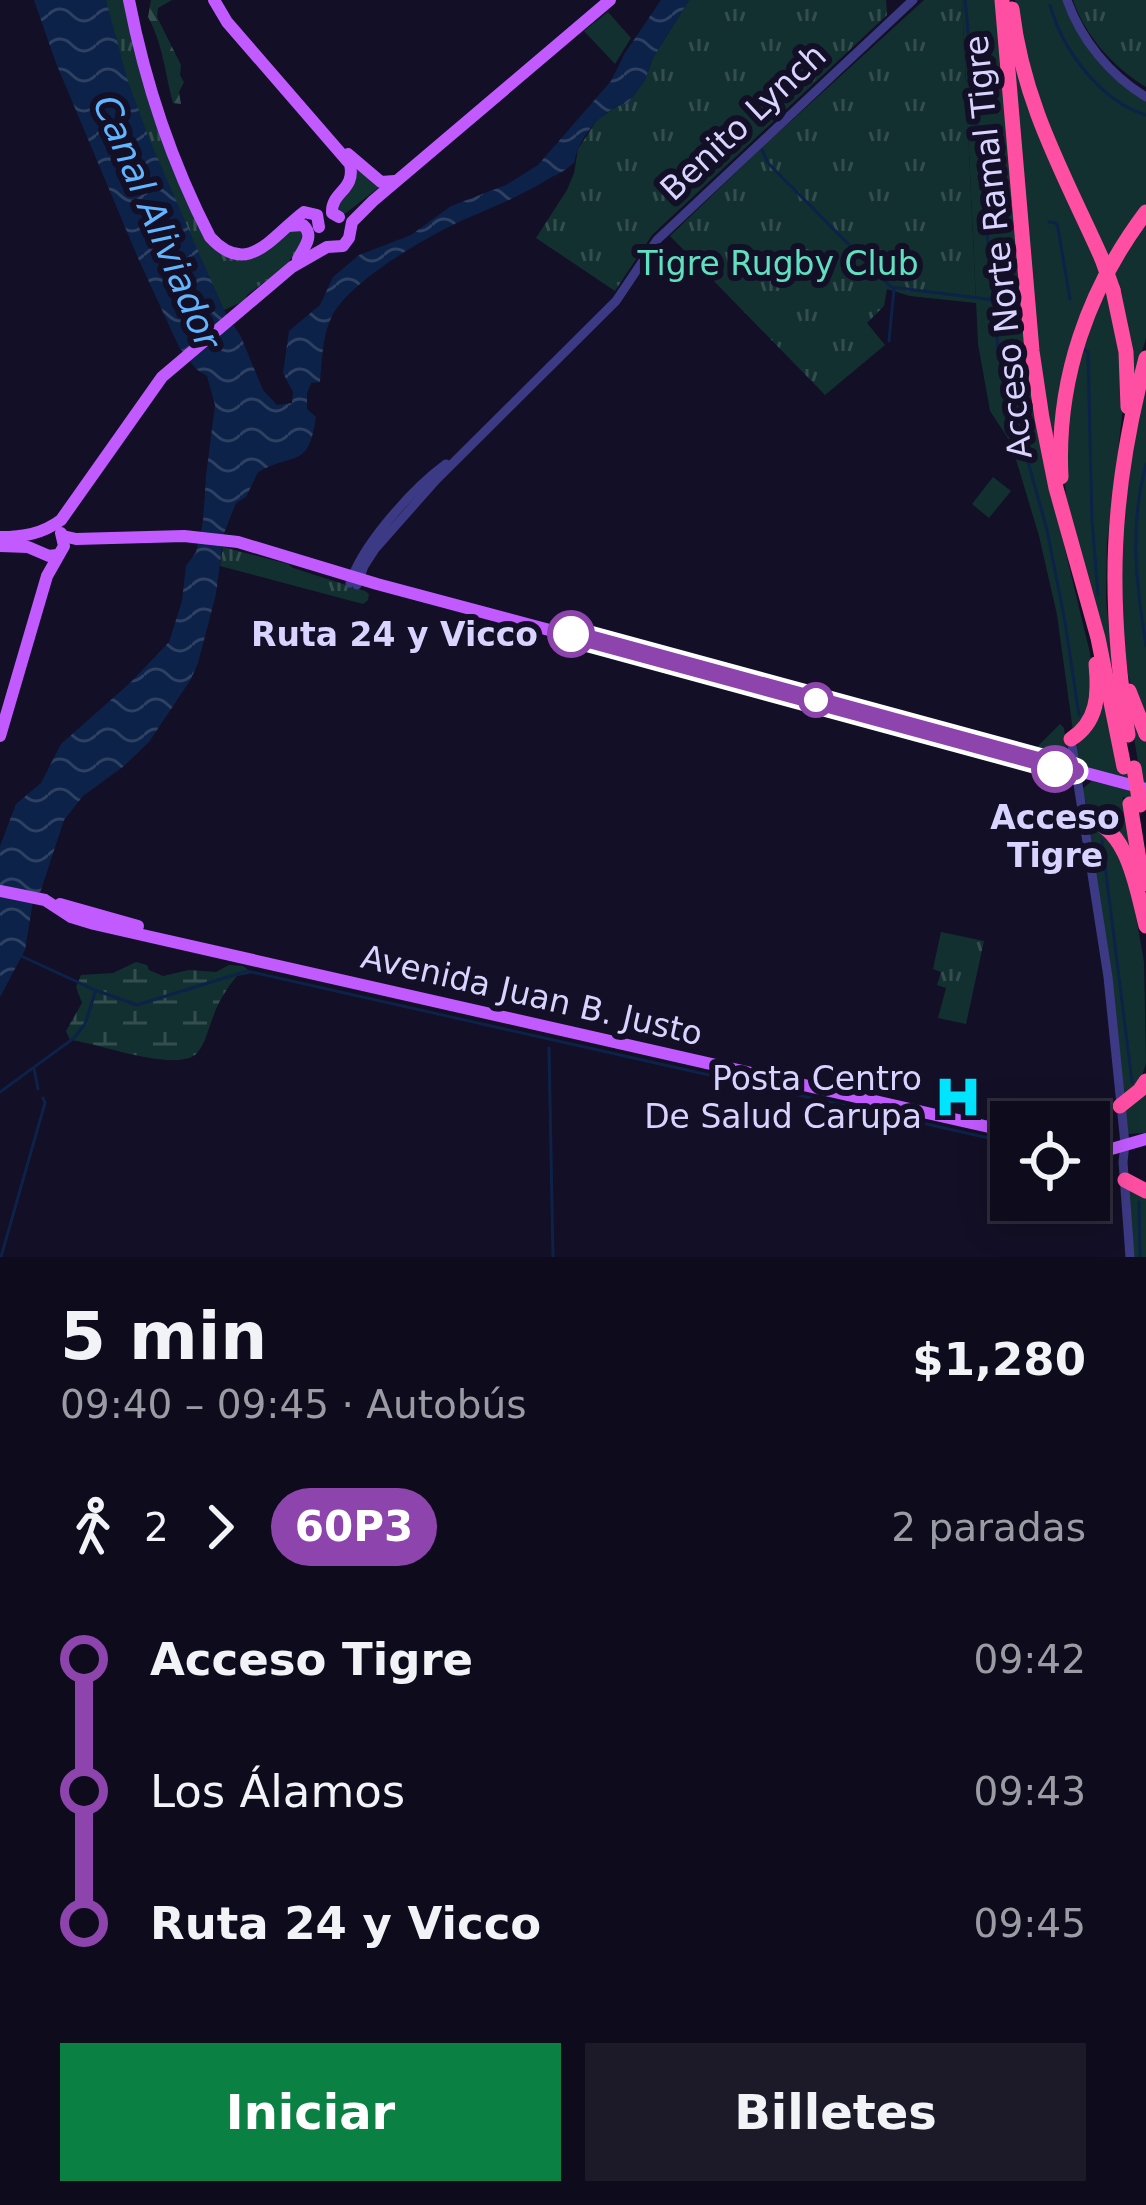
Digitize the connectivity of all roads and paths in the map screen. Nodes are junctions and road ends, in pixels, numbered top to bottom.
1 (129, 0) edge
2 (214, 0) edge
3 (610, 0) edge
4 (913, 0) edge
5 (1002, 0) edge
6 (1011, 0) edge
7 (1067, 0) edge
8 (1146, 97) edge
9 (340, 148) junction
10 (396, 180) junction
11 (1146, 212) edge
12 (343, 221) junction
13 (287, 227) junction
14 (319, 230) junction
15 (327, 247) junction
16 (295, 263) junction
17 (1146, 358) edge
18 (181, 362) junction
19 (1129, 422) junction
20 (80, 506) junction
21 (99, 538) junction
22 (163, 539) junction
23 (52, 542) junction
24 (1, 544) edge
25 (1073, 551) junction
26 (355, 581) junction
27 (1089, 607) junction
28 (1116, 635) junction
29 (0, 711) edge
30 (1146, 734) edge
31 (0, 736) edge
32 (1071, 739) joint
33 (1129, 768) junction
34 (1075, 771) junction
35 (1139, 799) edge
36 (1084, 819) junction
37 (1146, 842) edge
38 (0, 890) edge
39 (1146, 909) edge
40 (1146, 926) edge
41 (1146, 1081) edge
42 (1120, 1106) junction
43 (990, 1123) edge
44 (1146, 1139) edge
45 (1125, 1144) junction
46 (1110, 1149) edge
47 (1124, 1180) junction
48 (1146, 1191) edge
49 (1130, 1257) edge

1 - 13 main road
2 - 9 main road
3 - 10 main road
4 - 26 street, Benito Lynch
5 - 25 highway, Acceso Norte Ramal Tigre
6 - 19 highway, bridge
7 - 8 street
9 - 10 main road
9 - 12 main road
10 - 12 main road
11 - 25 highway
12 - 14 main road
12 - 15 main road
13 - 14 main road
13 - 16 main road
14 - 15 main road
14 - 16 main road
15 - 16 main road
16 - 18 main road
17 - 19 highway
18 - 20 main road
18 - 23 main road
19 - 28 highway, Acceso Norte Ramal Tigre
20 - 21 main road
20 - 23 main road
21 - 22 main road
21 - 23 main road
22 - 23 main road
22 - 26 main road
23 - 24 main road
23 - 29 main road
23 - 31 main road
25 - 27 highway, Acceso Norte Ramal Tigre
26 - 34 main road
27 - 32 highway
27 - 33 highway, Acceso Norte Ramal Tigre
28 - 30 highway
28 - 33 highway, Acceso Norte Ramal Tigre
32 - 34 street
33 - 35 highway, Acceso Norte Ramal Tigre, bridge
34 - 35 main road
34 - 36 street
35 - 37 highway, Acceso Norte Ramal Tigre
35 - 39 highway, Acceso Norte Ramal Tigre
36 - 40 highway
36 - 42 street
38 - 43 main road, Avenida Juan B. Justo
41 - 42 highway
42 - 45 street
44 - 45 main road
45 - 46 main road
45 - 47 street
47 - 48 highway
47 - 49 street

